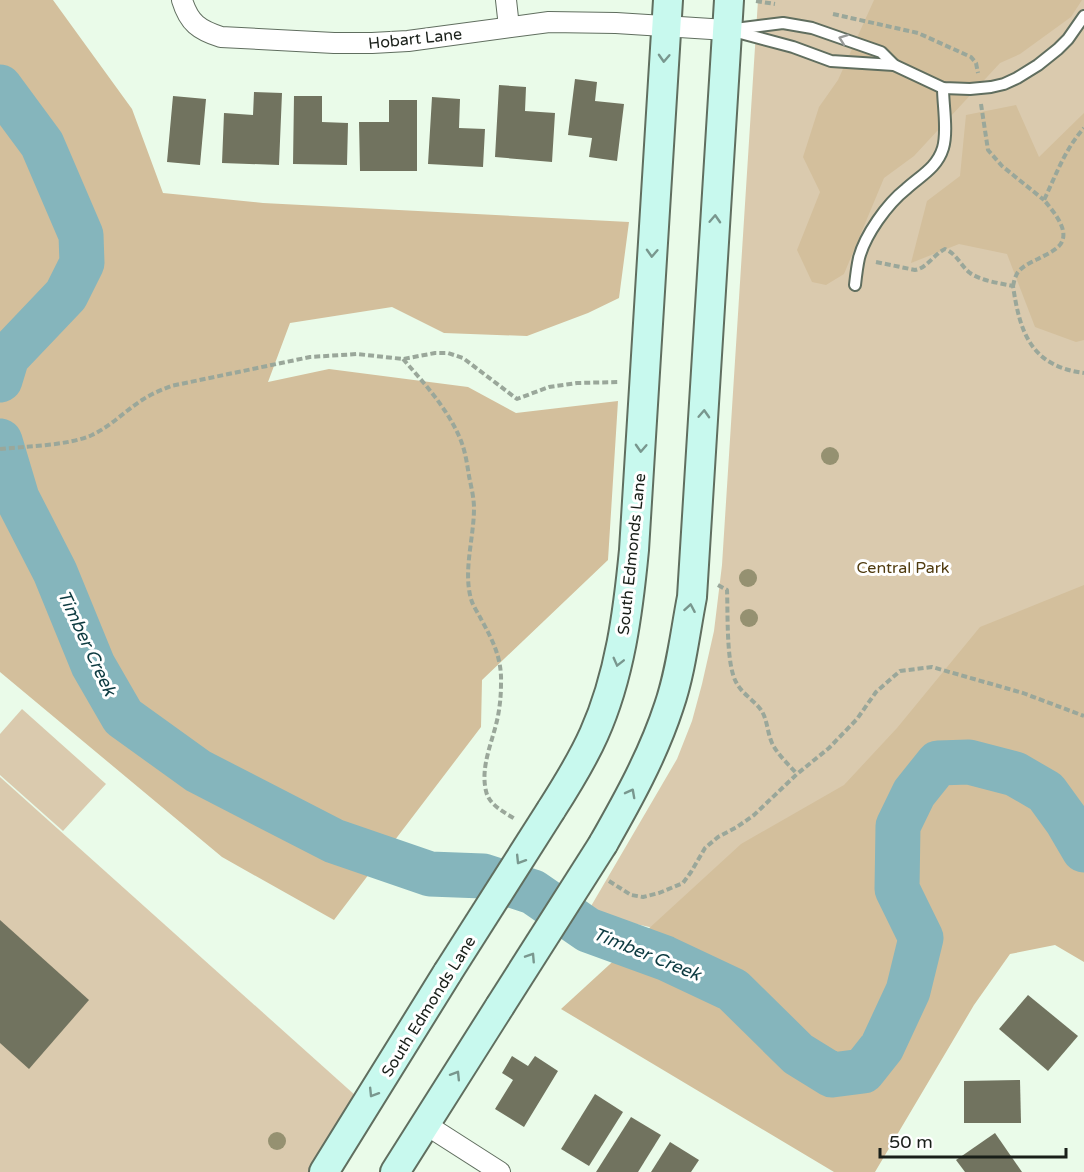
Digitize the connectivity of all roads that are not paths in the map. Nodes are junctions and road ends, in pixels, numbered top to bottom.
1 (182, 0) edge
2 (506, 0) edge
3 (742, 1) edge
4 (667, 13) edge
5 (1084, 16) edge
6 (509, 27) junction
7 (727, 30) junction
8 (894, 65) junction
9 (943, 88) junction
10 (855, 285) dead end
11 (425, 1124) junction
12 (324, 1172) edge
13 (395, 1172) edge
14 (500, 1172) edge

1 - 6 street, Hobart Lane
2 - 6 street
3 - 7 main road
4 - 6 street, Hobart Lane
4 - 7 street, Hobart Lane
4 -> 12 main road, South Edmonds Lane, bridge
5 - 9 lane
7 - 8 lane
8 -> 7 lane
11 -> 7 main road, bridge
8 - 9 lane
9 - 10 lane
11 - 13 main road
11 - 14 street

